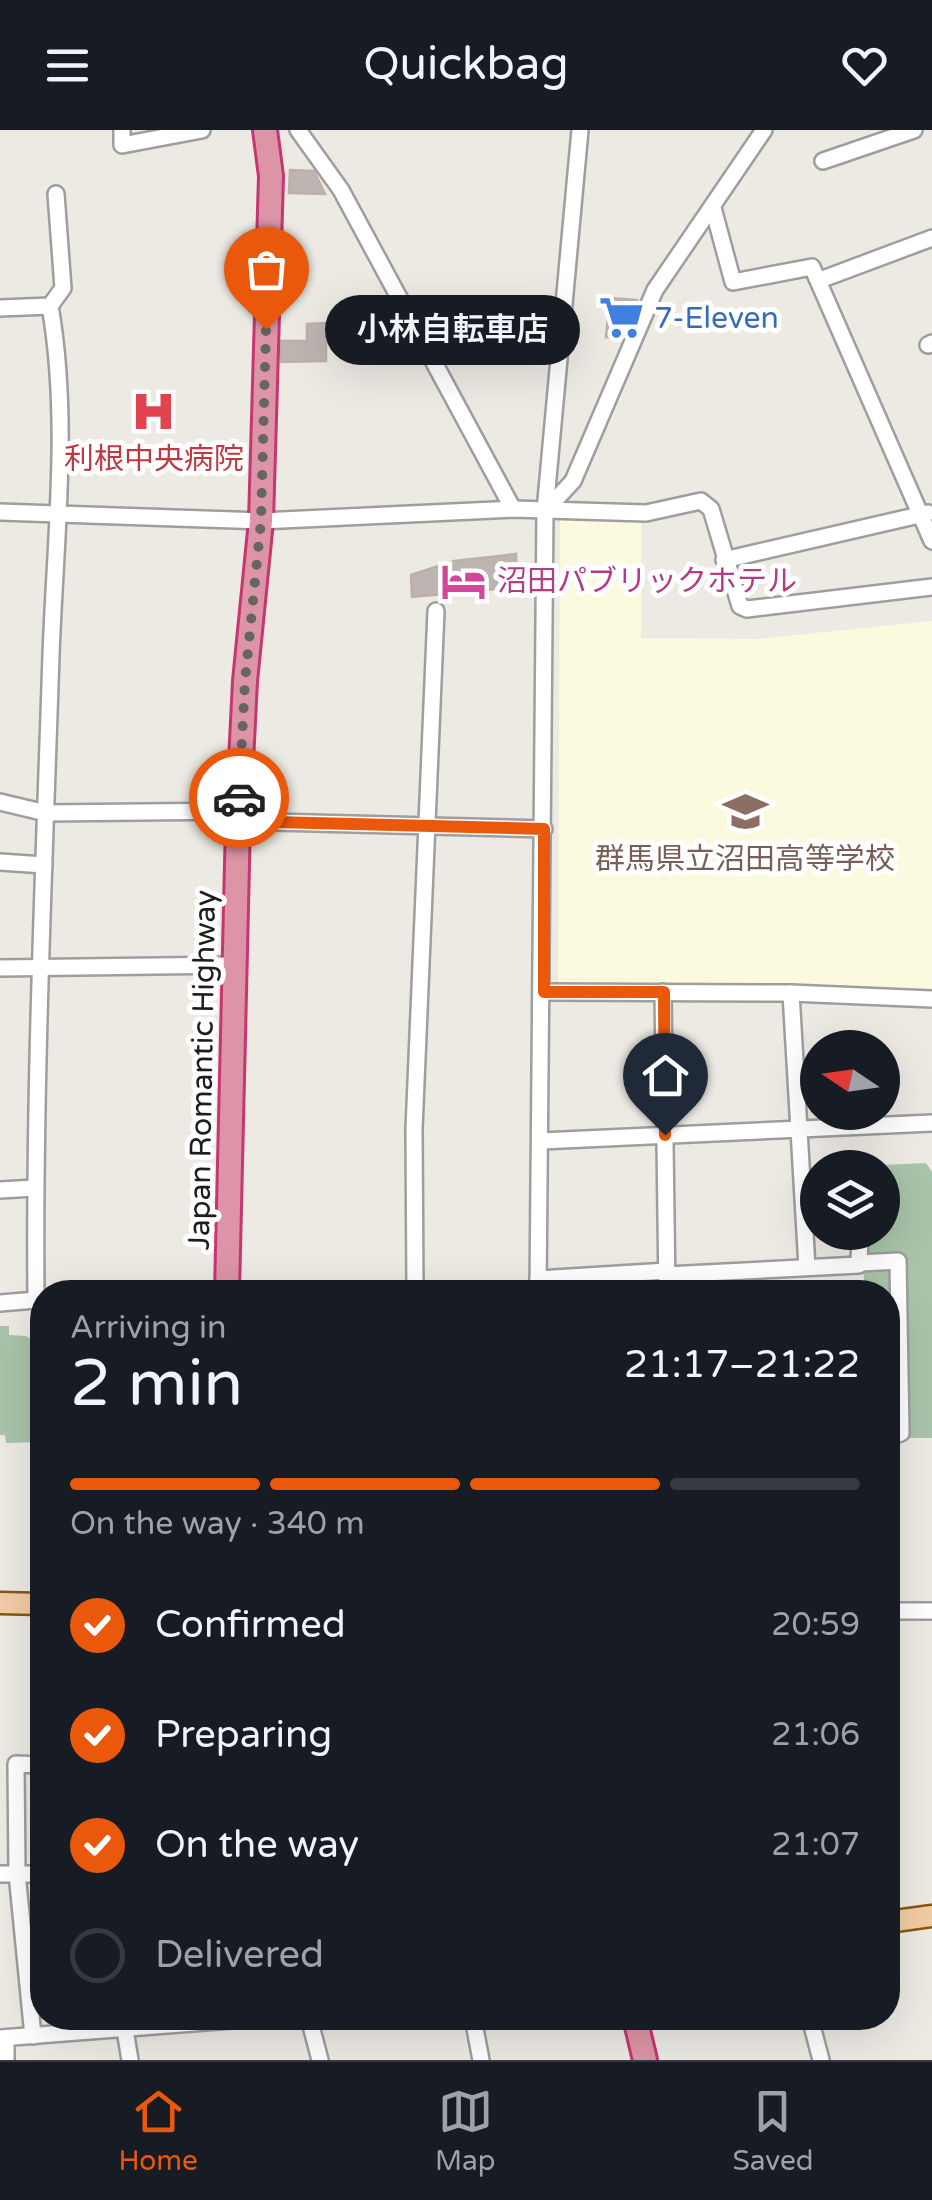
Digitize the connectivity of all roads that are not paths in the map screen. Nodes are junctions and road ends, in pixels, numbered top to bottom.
1 (122, 130) edge
2 (202, 130) edge
3 (265, 130) edge
4 (298, 130) edge
5 (580, 130) edge
6 (764, 130) edge
7 (914, 130) edge
8 (823, 161) dead end
9 (56, 194) dead end
10 (713, 208) junction
11 (932, 238) edge
12 (820, 280) junction
13 (50, 306) junction
14 (0, 308) edge
15 (512, 510) junction
16 (56, 511) junction
17 (546, 511) junction
18 (0, 512) edge
19 (927, 513) edge
20 (261, 521) junction
21 (932, 541) edge
22 (724, 560) junction
23 (932, 587) edge
24 (436, 611) dead end
25 (0, 802) edge
26 (46, 813) junction
27 (238, 816) junction
28 (428, 826) junction
29 (544, 829) junction
30 (0, 862) edge
31 (44, 865) junction
32 (235, 965) junction
33 (40, 967) junction
34 (0, 968) edge
35 (544, 992) junction
36 (664, 992) junction
37 (791, 993) junction
38 (932, 999) edge
39 (932, 1123) edge
40 (900, 1124) edge
41 (800, 1129) joint
42 (800, 1130) edge
43 (665, 1135) junction
44 (541, 1141) junction
45 (35, 1188) junction
46 (0, 1190) edge
47 (860, 1250) edge
48 (860, 1263) junction
49 (807, 1267) junction
50 (666, 1273) junction
51 (36, 1280) edge
52 (227, 1280) edge
53 (414, 1280) edge
54 (538, 1280) edge
55 (597, 1280) edge
56 (666, 1280) edge
57 (898, 1280) edge
58 (30, 1300) edge
59 (0, 1303) edge
60 (900, 1375) edge
61 (900, 1433) edge
62 (0, 1603) edge
63 (30, 1604) edge
64 (900, 1611) edge
65 (932, 1612) edge
66 (30, 1765) edge
67 (8, 1873) edge
68 (932, 1916) edge
69 (900, 1920) edge
70 (30, 2011) edge
71 (33, 2030) edge
72 (126, 2030) joint
73 (311, 2030) edge
74 (475, 2030) edge
75 (638, 2030) edge
76 (813, 2030) edge
77 (34, 2036) junction
78 (3, 2038) edge
79 (6, 2060) edge
80 (130, 2060) edge
81 (320, 2060) edge
82 (481, 2060) edge
83 (645, 2060) edge
84 (820, 2060) edge

1 - 2 street
3 - 20 highway, Japan Romantic Highway
4 - 15 street
5 - 17 street
6 - 10 street
7 - 8 street
9 - 13 street
10 - 12 street
10 - 17 street
11 - 12 street
12 - 19 street
13 - 14 street
13 - 16 street
15 - 17 street
15 - 20 street
16 - 18 street
16 - 20 street
16 - 26 street
17 - 22 street
17 - 29 street
19 - 21 street
19 - 22 street
20 - 27 highway, Japan Romantic Highway
22 - 23 street
24 - 28 street
25 - 26 street
26 - 27 street
26 - 31 street
27 - 28 street
27 - 32 highway, Japan Romantic Highway
28 - 29 street
28 - 53 street
29 - 35 street
30 - 31 street
31 - 33 street
32 - 33 street
32 - 52 highway, Japan Romantic Highway
33 - 34 street
33 - 45 street
35 - 36 street
35 - 44 street
36 - 37 street
36 - 43 street
37 - 38 street
37 - 41 street
39 - 40 street
41 - 43 street
42 - 49 street
43 - 44 street
43 - 50 street
44 - 54 street
45 - 46 street
45 - 51 street
47 - 48 street
48 - 49 street
48 - 57 street
49 - 50 street
50 - 55 street
50 - 56 street
58 - 59 street
60 - 61 street
62 - 63 main road
64 - 65 street
66 - 67 street
67 - 70 street
68 - 69 main road
71 - 77 street
72 - 77 street
72 - 80 street
73 - 81 street
74 - 82 street
75 - 83 highway
76 - 84 street
77 - 78 street
78 - 79 street

